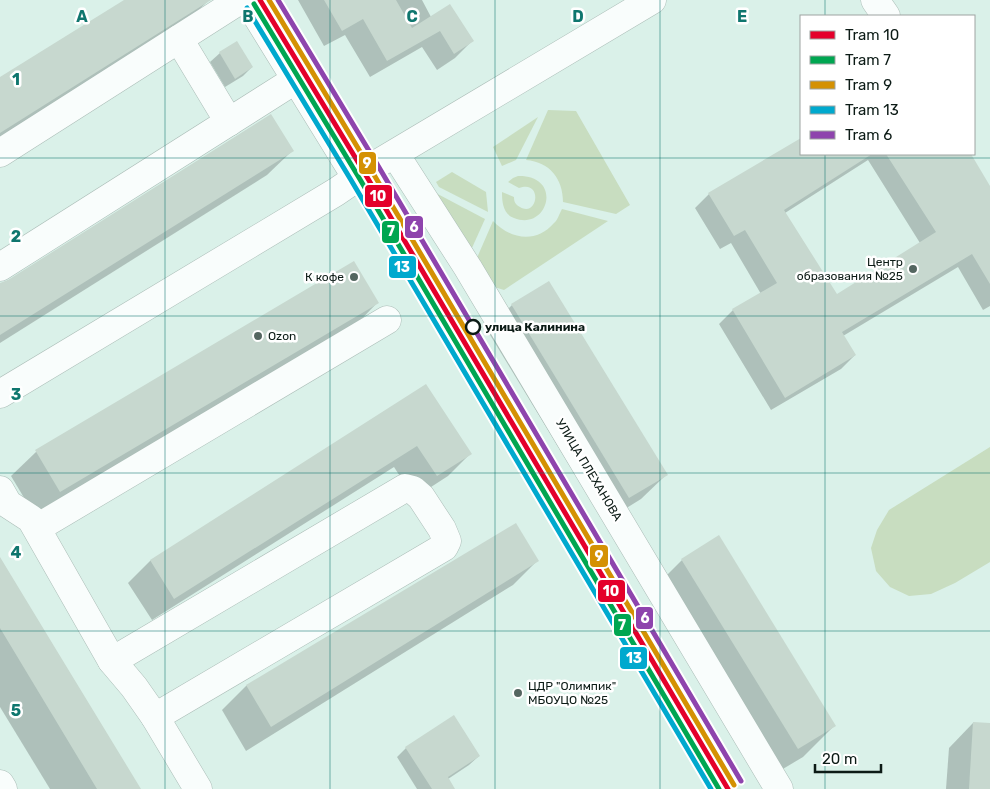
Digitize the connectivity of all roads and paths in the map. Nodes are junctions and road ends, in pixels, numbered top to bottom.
1 (240, 0) edge
2 (247, 0) edge
3 (652, 0) edge
4 (875, 0) edge
5 (885, 15) edge
6 (178, 39) junction
7 (296, 80) junction
8 (229, 122) junction
9 (0, 152) edge
10 (395, 154) junction
11 (356, 178) junction
12 (0, 267) edge
13 (387, 320) dead end
14 (0, 394) edge
15 (0, 490) edge
16 (37, 528) junction
17 (112, 661) junction
18 (155, 717) junction
19 (0, 784) edge
20 (3, 789) edge
21 (198, 789) edge
22 (779, 789) edge

1 - 6 street
2 - 7 street
3 - 10 street
4 - 5 street
6 - 8 street
6 - 9 street
7 - 8 street
7 - 11 street
8 - 12 street
10 - 11 street
10 - 22 street, УЛИЦА ПЛЕХАНОВА
11 - 14 street
13 - 16 street
15 - 16 street
16 - 17 street
17 - 18 street
17 - 18 street
18 - 21 street
19 - 20 street

